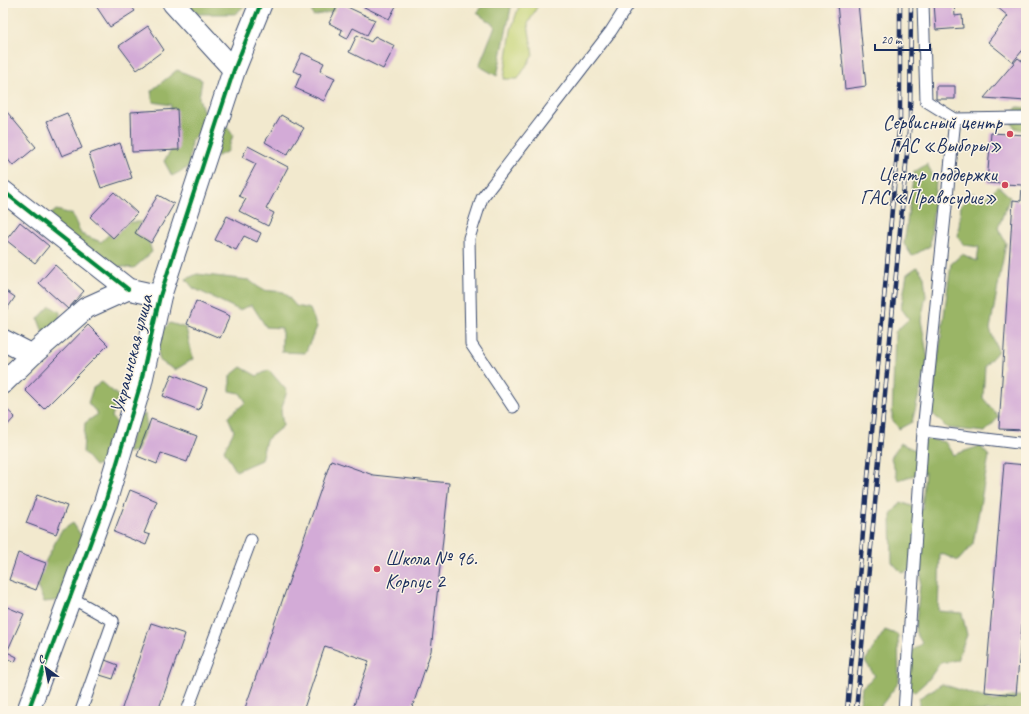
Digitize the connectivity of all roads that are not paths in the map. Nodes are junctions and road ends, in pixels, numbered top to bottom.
1 (173, 3) edge
2 (261, 3) edge
3 (629, 3) edge
4 (923, 3) edge
5 (234, 70) junction
6 (1026, 118) edge
7 (955, 119) junction
8 (3, 191) edge
9 (128, 289) junction
10 (160, 296) junction
11 (3, 340) edge
12 (32, 355) junction
13 (3, 383) edge
14 (513, 407) dead end
15 (923, 431) junction
16 (1026, 444) edge
17 (251, 540) dead end
18 (70, 597) junction
19 (28, 711) edge
20 (81, 711) edge
21 (187, 711) edge
22 (904, 711) edge

1 - 5 street
2 - 5 street, Украинская улица
3 - 14 lane
4 - 7 lane
5 - 10 street, Украинская улица
6 - 7 lane
7 - 15 lane
8 - 9 street
9 - 10 street
9 - 12 street
10 - 18 street, Украинская улица
11 - 12 street
12 - 13 street
15 - 16 lane
15 - 22 lane
17 - 21 lane
18 - 19 street, Украинская улица
18 - 20 lane

